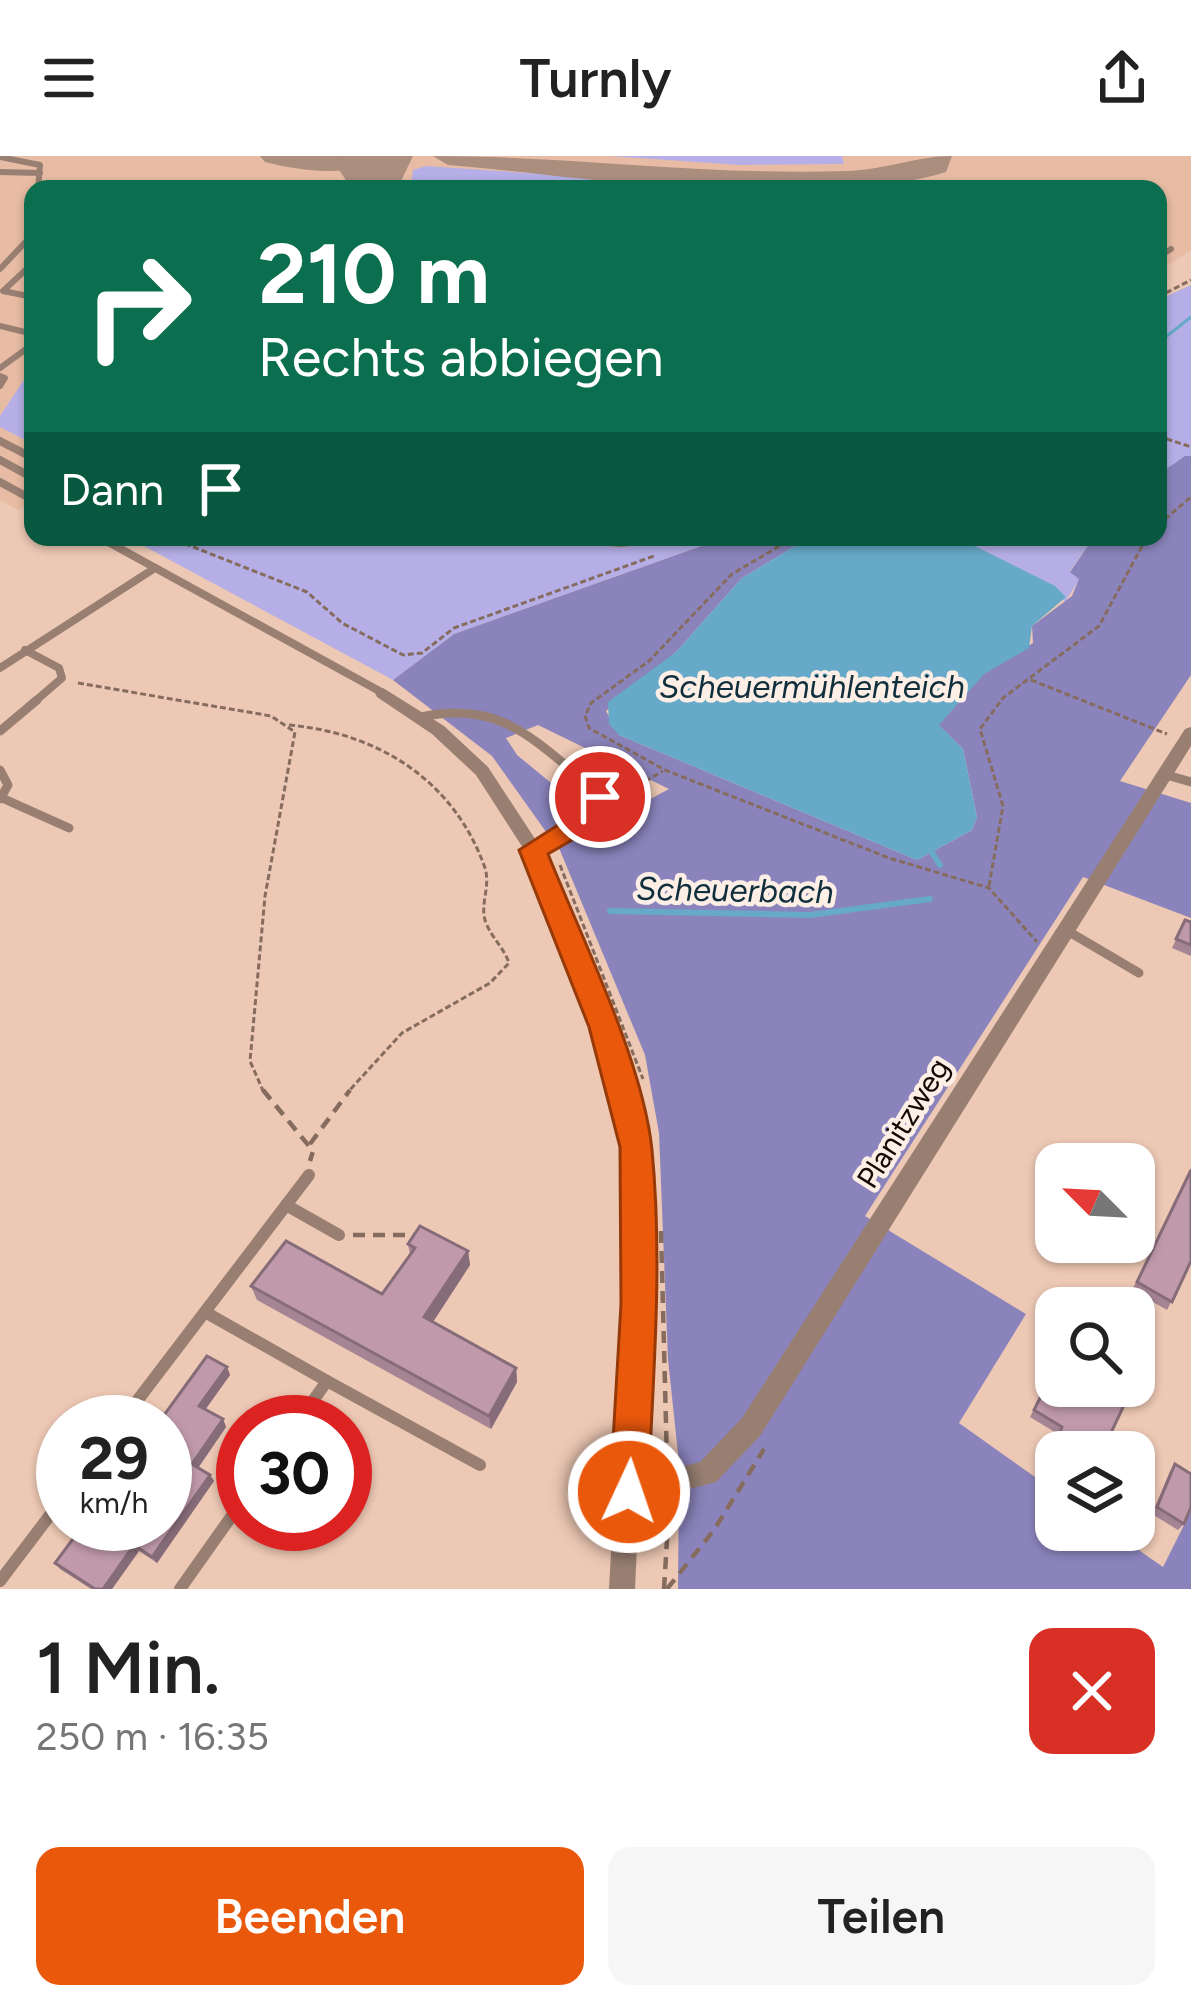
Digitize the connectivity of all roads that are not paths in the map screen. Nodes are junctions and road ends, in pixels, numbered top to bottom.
1 (0, 157) edge
2 (0, 172) edge
3 (40, 173) junction
4 (39, 180) edge
5 (24, 244) edge
6 (1171, 249) dead end
7 (1167, 251) edge
8 (0, 269) edge
9 (24, 271) edge
10 (24, 296) edge
11 (24, 352) edge
12 (0, 372) edge
13 (0, 386) edge
14 (115, 546) edge
15 (154, 568) junction
16 (25, 650) junction
17 (0, 668) edge
18 (383, 693) joint
19 (421, 717) junction
20 (0, 731) edge
21 (1188, 737) edge
22 (0, 770) edge
23 (1163, 774) junction
24 (1191, 782) edge
25 (1, 799) edge
26 (69, 828) dead end
27 (541, 846) junction
28 (1065, 929) junction
29 (1139, 974) dead end
30 (309, 1175) road end
31 (286, 1205) junction
32 (339, 1234) road end
33 (205, 1312) junction
34 (327, 1381) junction
35 (142, 1395) edge
36 (317, 1395) edge
37 (480, 1466) dead end
38 (629, 1492) junction
39 (36, 1534) edge
40 (216, 1538) edge
41 (0, 1581) edge
42 (180, 1589) edge
43 (622, 1589) edge

1 - 3 lane
2 - 3 lane
3 - 4 lane
5 - 8 lane
6 - 7 lane
9 - 10 lane
11 - 12 lane
12 - 13 lane
14 - 15 lane
15 - 16 lane
15 - 18 lane
16 - 17 lane
16 - 20 lane
18 - 19 street
19 - 27 street
19 - 27 lane
21 - 23 street, Planitzweg
22 - 25 lane
23 - 24 lane
23 - 28 street, Planitzweg
25 - 26 lane
27 - 38 street
28 - 29 lane
28 - 38 street, Planitzweg
30 - 31 lane
31 - 32 lane
31 - 33 lane
33 - 34 lane
33 - 35 lane
34 - 36 lane
34 - 37 lane
38 - 43 street
39 - 41 lane
40 - 42 lane

